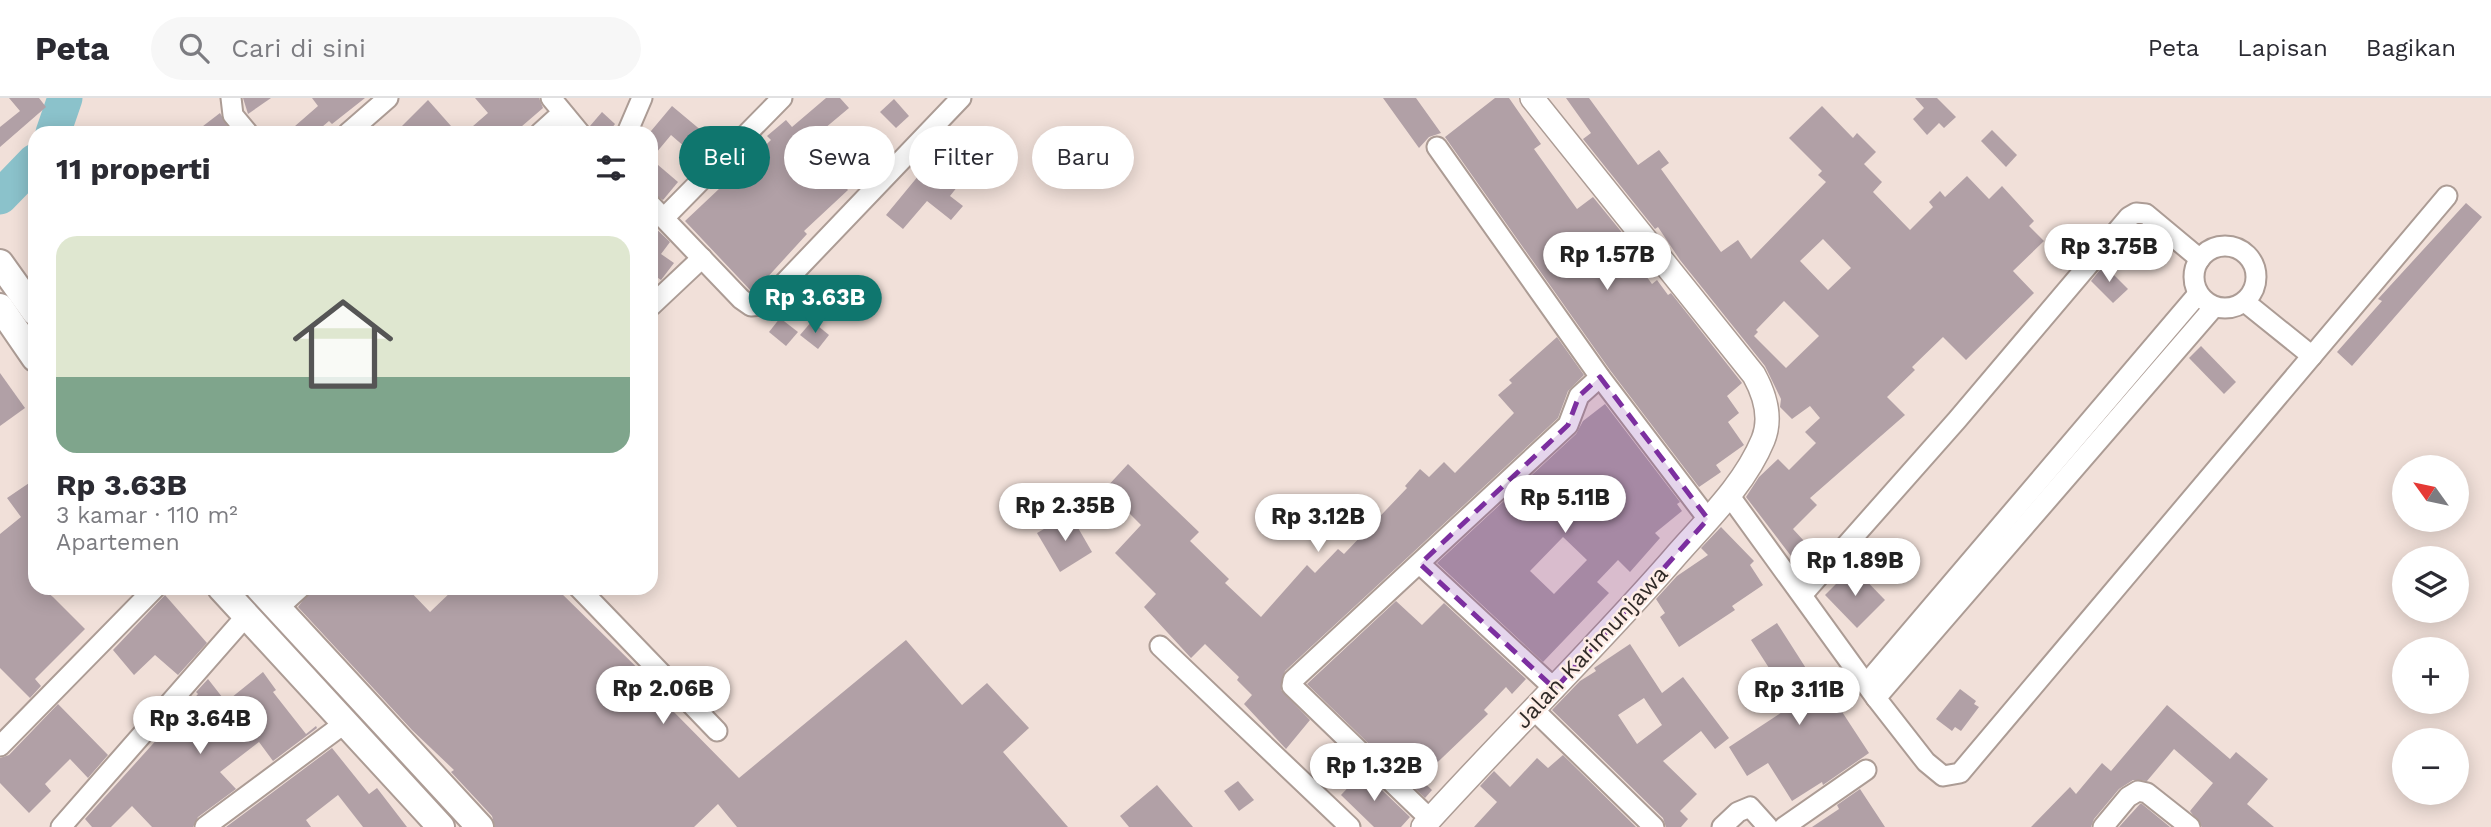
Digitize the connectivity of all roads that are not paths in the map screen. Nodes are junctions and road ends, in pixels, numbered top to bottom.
1 (232, 98) edge
2 (388, 98) edge
3 (642, 98) edge
4 (782, 98) edge
5 (961, 98) edge
6 (1532, 98) edge
7 (557, 106) edge
8 (242, 126) edge
9 (356, 126) edge
10 (544, 126) edge
11 (574, 126) edge
12 (630, 126) edge
13 (1437, 147) dead end
14 (2447, 196) dead end
15 (658, 211) edge
16 (702, 258) junction
17 (2200, 258) junction
18 (0, 263) edge
19 (2198, 294) junction
20 (658, 299) edge
21 (28, 302) edge
22 (2245, 302) junction
23 (0, 307) edge
24 (2214, 307) junction
25 (28, 348) edge
26 (2312, 356) junction
27 (1600, 377) junction
28 (1729, 495) junction
29 (1708, 519) junction
30 (1420, 564) junction
31 (1802, 594) junction
32 (148, 595) edge
33 (228, 595) edge
34 (265, 595) edge
35 (292, 595) edge
36 (586, 595) edge
37 (277, 609) junction
38 (247, 615) junction
39 (1160, 646) dead end
40 (1555, 689) junction
41 (1871, 691) junction
42 (1534, 710) junction
43 (345, 723) junction
44 (717, 731) dead end
45 (0, 746) edge
46 (1866, 770) dead end
47 (1427, 823) edge
48 (61, 827) edge
49 (205, 827) edge
50 (441, 827) edge
51 (480, 827) edge
52 (1350, 827) edge
53 (1654, 827) edge
54 (1722, 827) edge
55 (1768, 827) edge
56 (1784, 827) edge
57 (2103, 827) edge
58 (2190, 827) edge

1 - 8 street
2 - 9 street
3 - 12 street
4 - 15 street
5 - 16 street
6 - 28 street, Jalan Karimunjawa
7 - 10 street
7 - 11 street
13 - 27 street
14 - 26 street
15 - 16 street
16 - 20 street
17 - 19 street
17 - 22 street
17 - 31 street
18 - 21 main road
19 - 24 street
19 - 41 street
22 - 24 street
22 - 26 street
23 - 25 main road
24 - 41 street
26 - 41 street
27 - 29 street
27 - 30 street
28 - 29 street, Jalan Karimunjawa
28 - 31 street
29 - 40 street, Jalan Karimunjawa
30 - 40 street
30 - 47 street
31 - 41 street
32 - 45 street
33 - 38 main road
34 - 37 main road
35 - 37 street
36 - 44 street
37 - 51 main road
38 - 43 main road
38 - 48 street
39 - 52 street
40 - 42 street, Jalan Karimunjawa
42 - 47 street, Jalan Karimunjawa
42 - 53 street
43 - 49 street
43 - 50 main road
46 - 56 street
54 - 55 street
57 - 58 street

